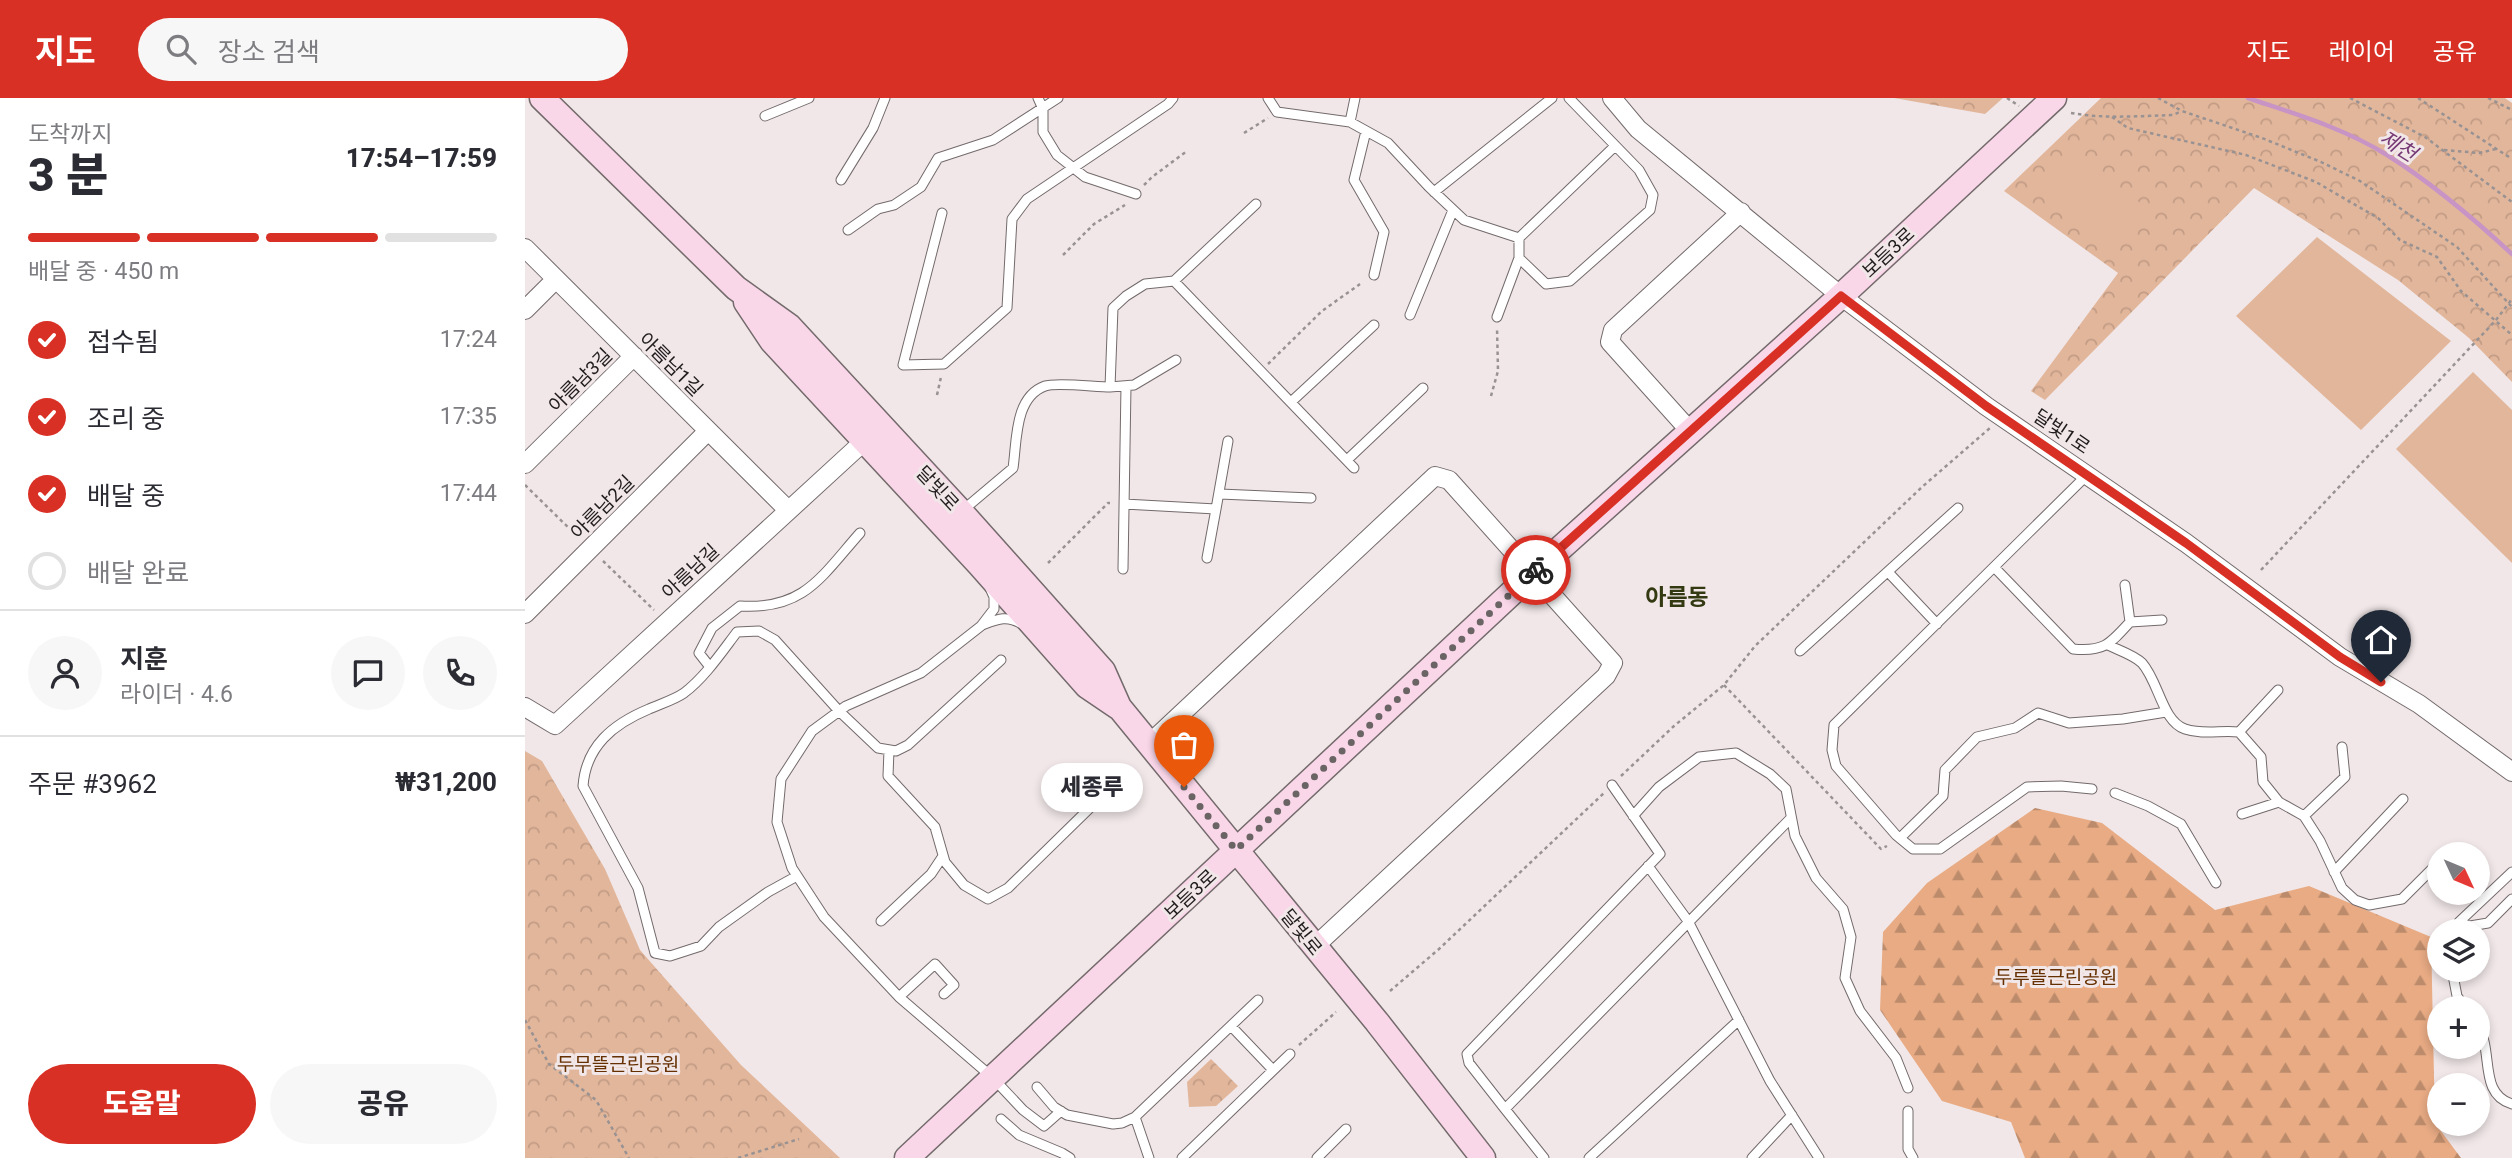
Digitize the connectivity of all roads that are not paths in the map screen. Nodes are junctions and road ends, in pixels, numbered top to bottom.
1 (542, 98) edge
2 (809, 98) edge
3 (885, 98) edge
4 (1038, 98) edge
5 (1058, 98) edge
6 (1173, 98) edge
7 (1268, 98) edge
8 (1355, 98) edge
9 (1552, 98) edge
10 (1569, 98) edge
11 (1612, 98) edge
12 (2062, 106) edge
13 (1043, 109) junction
14 (765, 116) dead end
15 (1350, 122) junction
16 (1366, 131) junction
17 (1615, 146) junction
18 (1073, 167) junction
19 (841, 180) dead end
20 (1434, 192) junction
21 (1136, 194) dead end
22 (1256, 204) dead end
23 (1453, 210) junction
24 (1741, 212) junction
25 (942, 214) dead end
26 (848, 230) dead end
27 (1519, 238) junction
28 (525, 248) edge
29 (1519, 258) junction
30 (1374, 275) dead end
31 (556, 279) junction
32 (1174, 281) junction
33 (1841, 296) junction
34 (525, 310) edge
35 (1410, 315) dead end
36 (1497, 317) road end
37 (1374, 325) dead end
38 (634, 356) junction
39 (1176, 360) dead end
40 (1126, 386) junction
41 (1110, 387) junction
42 (1423, 388) dead end
43 (1290, 401) junction
44 (708, 431) junction
45 (1689, 431) junction
46 (873, 433) junction
47 (1228, 441) dead end
48 (1347, 460) junction
49 (525, 464) edge
50 (1354, 468) dead end
51 (2088, 474) junction
52 (1220, 495) junction
53 (1311, 498) dead end
54 (1124, 504) junction
55 (1958, 508) dead end
56 (787, 509) junction
57 (1216, 509) junction
58 (961, 512) junction
59 (860, 533) dead end
60 (1207, 558) dead end
61 (979, 564) junction
62 (1994, 567) junction
63 (1123, 569) dead end
64 (1534, 572) junction
65 (1888, 572) junction
66 (2125, 585) dead end
67 (525, 614) edge
68 (2162, 620) dead end
69 (2130, 622) junction
70 (1937, 624) junction
71 (981, 626) junction
72 (1044, 636) junction
73 (2108, 645) junction
74 (1800, 651) dead end
75 (1002, 660) dead end
76 (710, 667) junction
77 (2278, 690) dead end
78 (525, 707) edge
79 (1119, 707) junction
80 (839, 711) junction
81 (2166, 712) junction
82 (2239, 732) junction
83 (1149, 744) junction
84 (2342, 747) dead end
85 (889, 750) junction
86 (2512, 772) edge
87 (1612, 785) road end
88 (2091, 789) dead end
89 (2115, 793) dead end
90 (1099, 799) dead end
91 (2403, 799) dead end
92 (2279, 802) junction
93 (2242, 814) dead end
94 (1633, 816) junction
95 (2304, 816) junction
96 (1791, 818) junction
97 (1900, 838) junction
98 (1236, 850) junction
99 (943, 856) junction
100 (1648, 866) junction
101 (2335, 872) junction
102 (2512, 873) edge
103 (2427, 874) edge
104 (797, 876) junction
105 (2215, 883) dead end
106 (2512, 899) edge
107 (2462, 919) edge
108 (881, 921) dead end
109 (1688, 921) junction
110 (2490, 921) edge
111 (1314, 947) junction
112 (944, 994) dead end
113 (899, 997) junction
114 (1258, 1000) dead end
115 (1739, 1020) junction
116 (1231, 1026) junction
117 (1290, 1054) dead end
118 (2487, 1059) edge
119 (1273, 1070) junction
120 (992, 1077) junction
121 (1037, 1087) dead end
122 (1908, 1088) dead end
123 (2512, 1104) edge
124 (1505, 1109) junction
125 (1061, 1111) junction
126 (1908, 1111) dead end
127 (1792, 1115) junction
128 (1135, 1116) junction
129 (1001, 1119) dead end
130 (1346, 1129) dead end
131 (907, 1158) edge
132 (1070, 1158) edge
133 (1149, 1158) edge
134 (1182, 1158) edge
135 (1317, 1158) edge
136 (1483, 1158) edge
137 (1544, 1158) edge
138 (1589, 1158) edge
139 (1752, 1158) edge
140 (1819, 1158) edge
141 (1913, 1158) edge

1 - 46 street, 달빛로
2 - 14 lane
3 - 19 lane
4 - 13 lane
5 - 13 lane
6 - 18 lane
7 - 15 lane
8 - 15 lane
9 - 20 lane
10 - 17 lane
11 - 24 street, 달빛1로
12 - 33 street, 보듬3로
13 - 18 lane
13 - 26 lane
15 - 16 lane
16 - 20 lane
16 - 30 lane
17 - 27 lane
17 - 29 lane
18 - 21 lane
18 - 25 lane
20 - 23 lane
22 - 32 lane
23 - 27 lane
23 - 35 lane
24 - 33 street, 달빛1로
24 - 45 street
27 - 29 lane
28 - 31 street, 아름남1길
29 - 36 lane
31 - 34 street
31 - 38 street, 아름남1길
32 - 41 lane
32 - 43 lane
33 - 45 street, 보듬3로
33 - 51 street, 달빛1로
37 - 43 lane
38 - 44 street, 아름남1길
38 - 49 street, 아름남3길
39 - 40 lane
40 - 41 lane
40 - 54 lane
41 - 58 lane
42 - 48 lane
43 - 48 lane
44 - 56 street, 아름남1길
44 - 67 street, 아름남2길
45 - 64 street, 보듬3로
46 - 56 street, 아름남길
46 - 58 street, 달빛로
46 - 61 street, 달빛로
47 - 52 lane
48 - 50 lane
51 - 62 lane
51 - 86 street, 달빛1로
52 - 53 lane
52 - 57 lane
54 - 57 lane
54 - 63 lane
55 - 65 lane
56 - 78 street, 아름남길
57 - 60 lane
58 - 79 street, 달빛로
59 - 76 lane
61 - 71 lane
61 - 72 street, 달빛로
62 - 70 lane
62 - 73 lane
64 - 83 street
64 - 98 street, 보듬3로
64 - 111 street
65 - 70 lane
65 - 74 lane
66 - 69 lane
68 - 69 lane
69 - 73 lane
70 - 97 lane
71 - 72 lane
71 - 80 lane
72 - 79 street, 달빛로
73 - 81 lane
75 - 85 lane
76 - 80 lane
76 - 104 lane
77 - 82 lane
79 - 83 street, 달빛로
80 - 85 lane
80 - 104 lane
81 - 82 lane
81 - 97 lane
82 - 92 lane
83 - 98 street, 달빛로
84 - 95 lane
85 - 99 lane
87 - 94 lane
88 - 97 lane
89 - 105 lane
90 - 99 lane
91 - 101 lane
92 - 93 lane
92 - 95 lane
94 - 96 lane
94 - 100 lane
95 - 101 lane
96 - 109 lane
96 - 122 lane
98 - 111 street, 달빛로
98 - 120 street, 보듬3로
99 - 108 lane
100 - 109 lane
100 - 124 lane
101 - 103 lane
102 - 107 lane
104 - 113 lane
106 - 110 lane
109 - 115 lane
109 - 124 lane
111 - 136 street, 달빛로
112 - 113 lane
113 - 120 lane
114 - 116 lane
115 - 127 lane
115 - 138 lane
116 - 119 lane
116 - 128 lane
117 - 119 lane
118 - 123 lane
119 - 134 lane
120 - 125 lane
120 - 131 street, 보듬3로
121 - 125 lane
124 - 137 lane
125 - 128 lane
126 - 141 lane
127 - 139 lane
127 - 140 lane
128 - 133 lane
129 - 132 lane
130 - 135 lane

